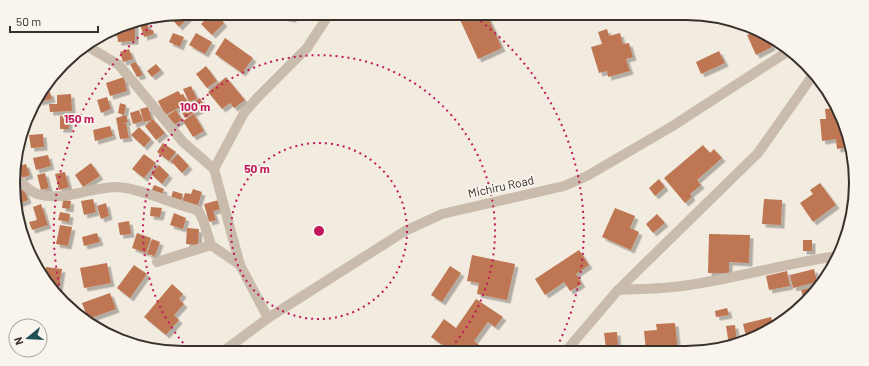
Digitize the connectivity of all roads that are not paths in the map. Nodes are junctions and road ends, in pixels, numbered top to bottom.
1 (325, 20) edge
2 (91, 48) edge
3 (784, 54) edge
4 (811, 78) edge
5 (214, 169) junction
6 (20, 182) edge
7 (211, 245) junction
8 (831, 257) edge
9 (157, 262) dead end
10 (240, 265) junction
11 (618, 290) junction
12 (268, 318) junction
13 (230, 346) edge
14 (570, 346) edge

1 - 5 street
2 - 5 street
3 - 12 street, Michiru Road
4 - 11 street
5 - 10 street
6 - 7 street
7 - 9 street
7 - 10 street
8 - 11 street
10 - 12 street
11 - 14 street
12 - 13 street, Michiru Road

